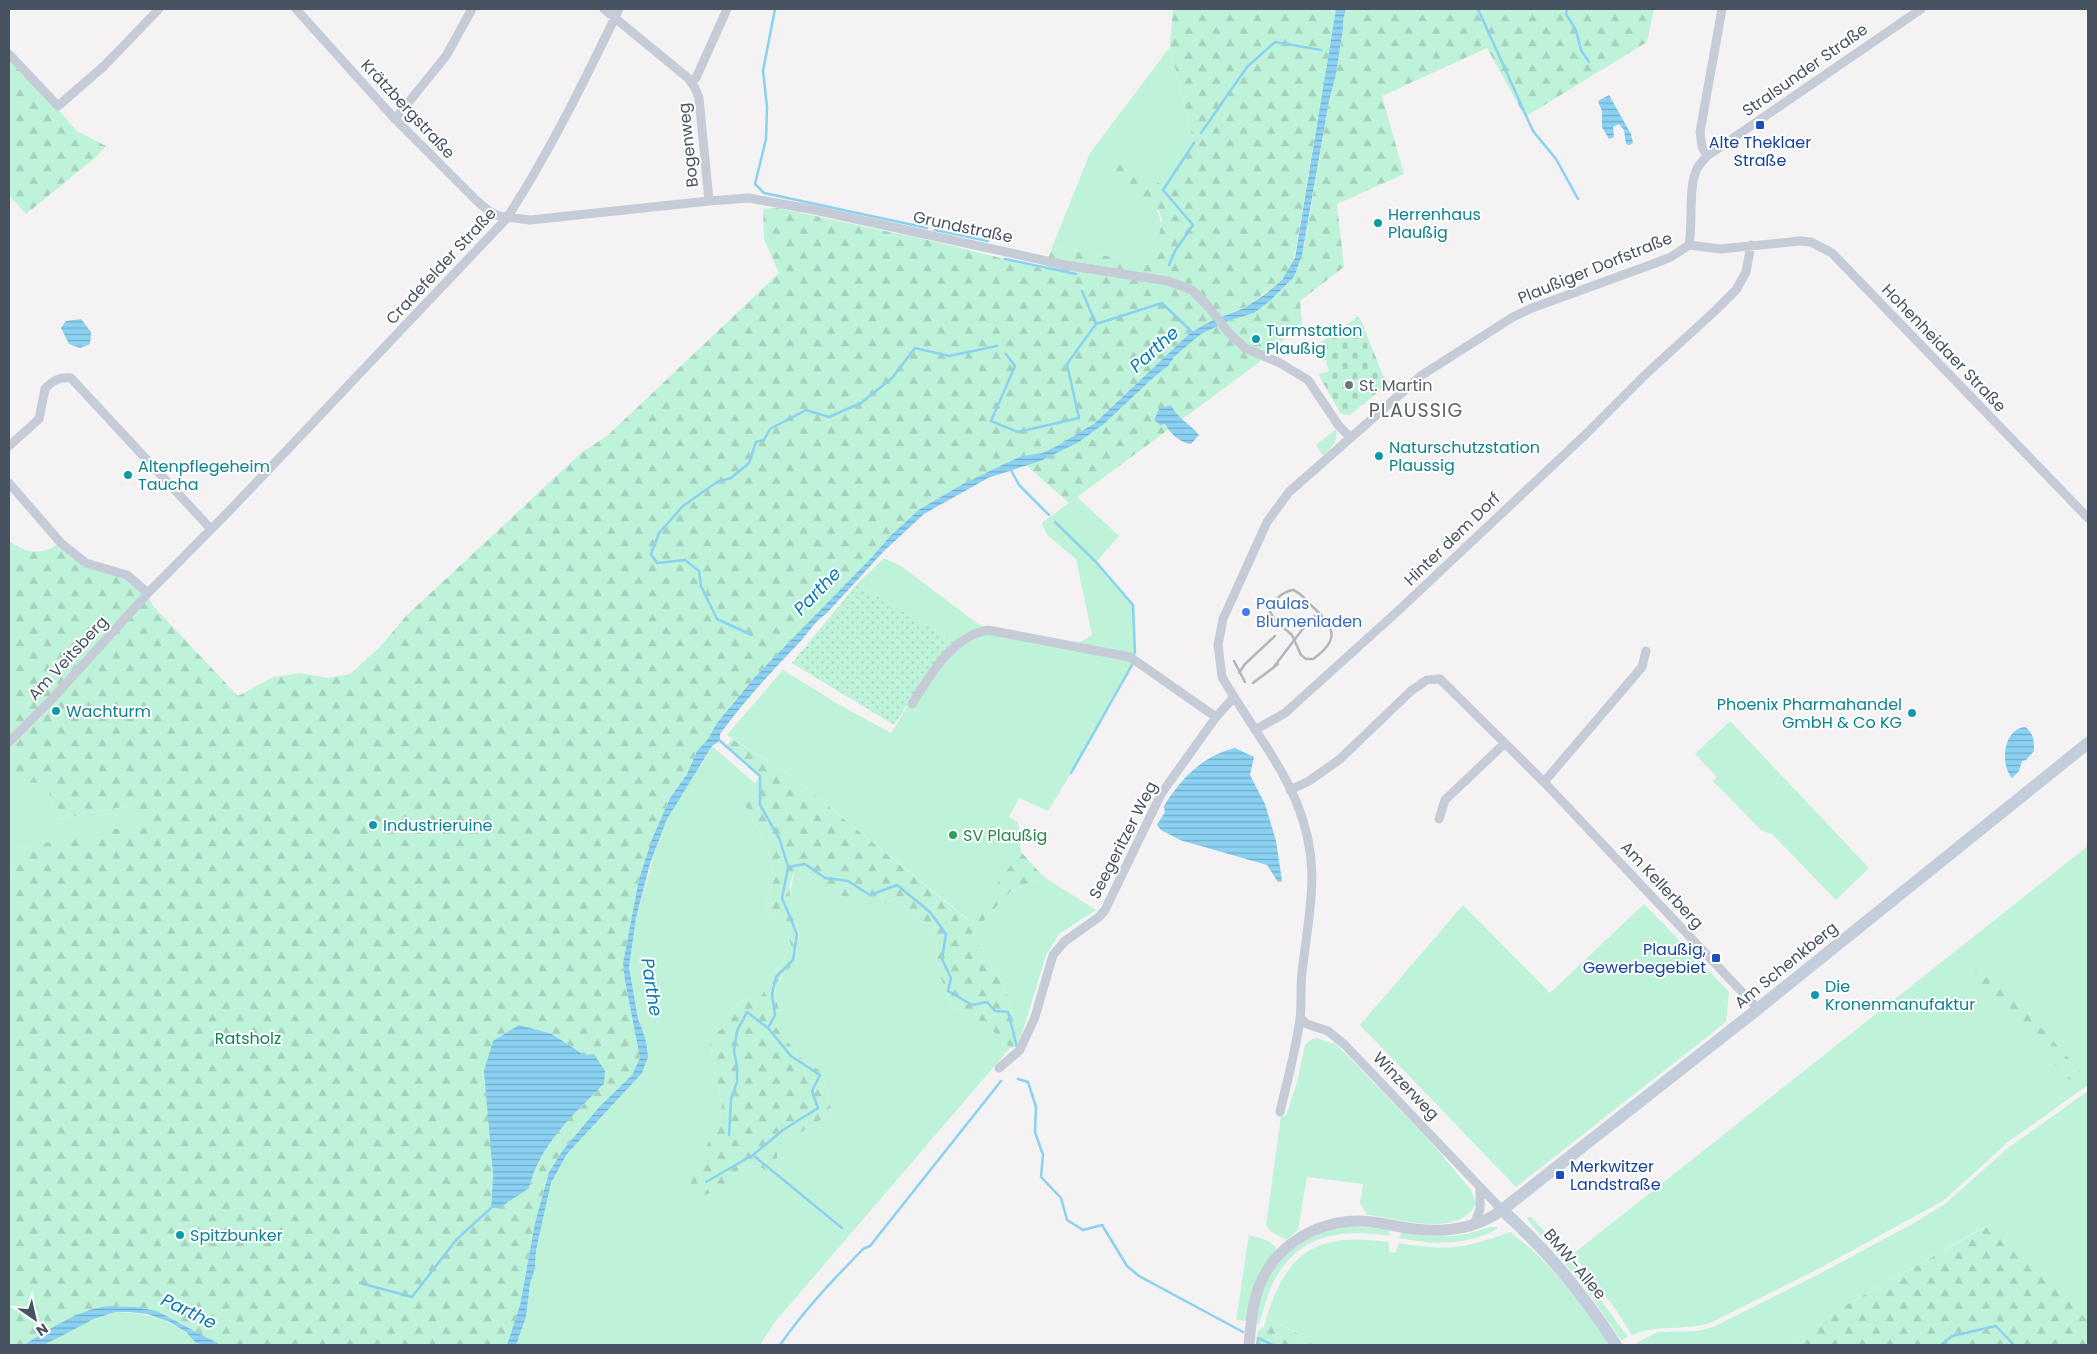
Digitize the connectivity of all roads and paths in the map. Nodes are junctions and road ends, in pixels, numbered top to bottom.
1 (159, 9) edge
2 (296, 9) edge
3 (472, 9) edge
4 (604, 9) edge
5 (727, 9) edge
6 (1722, 9) edge
7 (1921, 9) edge
8 (617, 13) edge
9 (9, 54) edge
10 (692, 82) junction
11 (395, 119) junction
12 (1707, 156) junction
13 (709, 201) junction
14 (507, 218) junction
15 (1689, 245) junction
16 (1755, 245) junction
17 (1350, 436) junction
18 (9, 446) edge
19 (9, 483) edge
20 (233, 507) joint
21 (2088, 518) edge
22 (211, 529) junction
23 (148, 593) junction
24 (1646, 651) dead end
25 (1234, 697) junction
26 (912, 704) dead end
27 (1216, 717) junction
28 (1255, 730) junction
29 (9, 742) edge
30 (2088, 743) edge
31 (1505, 744) junction
32 (1544, 782) junction
33 (1290, 790) junction
34 (1439, 819) dead end
35 (1758, 1009) junction
36 (1300, 1018) junction
37 (998, 1068) dead end
38 (1280, 1112) dead end
39 (1480, 1188) junction
40 (1502, 1210) junction
41 (1474, 1225) junction
42 (1250, 1339) edge
43 (1616, 1345) edge

1 - 9 street
2 - 11 street, Krätzbergstraße
3 - 11 street
4 - 8 street, Bogenweg
5 - 10 street
6 - 12 street
7 - 12 street, Stralsunder Straße
8 - 10 street, Bogenweg
8 - 14 street, Cradefelder Straße
10 - 13 street, Bogenweg
11 - 14 street, Krätzbergstraße
12 - 15 street
13 - 14 street, Grundstraße
13 - 17 street, Grundstraße
14 - 20 street, Cradefelder Straße
15 - 16 street, Plaußiger Dorfstraße
15 - 17 street, Plaußiger Dorfstraße
16 - 21 street, Hohenheidaer Straße
16 - 28 street, Hinter dem Dorf
17 - 25 street, Plaußiger Dorfstraße
18 - 22 street
19 - 23 street
20 - 22 street, Am Veitsberg
22 - 23 street, Am Veitsberg
23 - 29 street, Am Veitsberg
24 - 32 street
25 - 27 street, Seegeritzer Weg
25 - 28 street, Plaußiger Dorfstraße
26 - 27 street
27 - 37 street, Seegeritzer Weg
28 - 33 street, Plaußiger Dorfstraße
30 - 35 main road, Am Schenkberg
31 - 32 street, Am Kellerberg
31 - 33 street, Am Kellerberg
31 - 34 street
32 - 35 street, Am Kellerberg
33 - 36 street, Plaußiger Dorfstraße
35 - 40 main road, Am Schenkberg
36 - 38 street, Plaußiger Dorfstraße
36 - 39 street, Winzerweg
39 - 40 street, Winzerweg
39 - 41 street
40 - 41 street
40 - 43 main road, BMW-Allee
41 - 42 street

